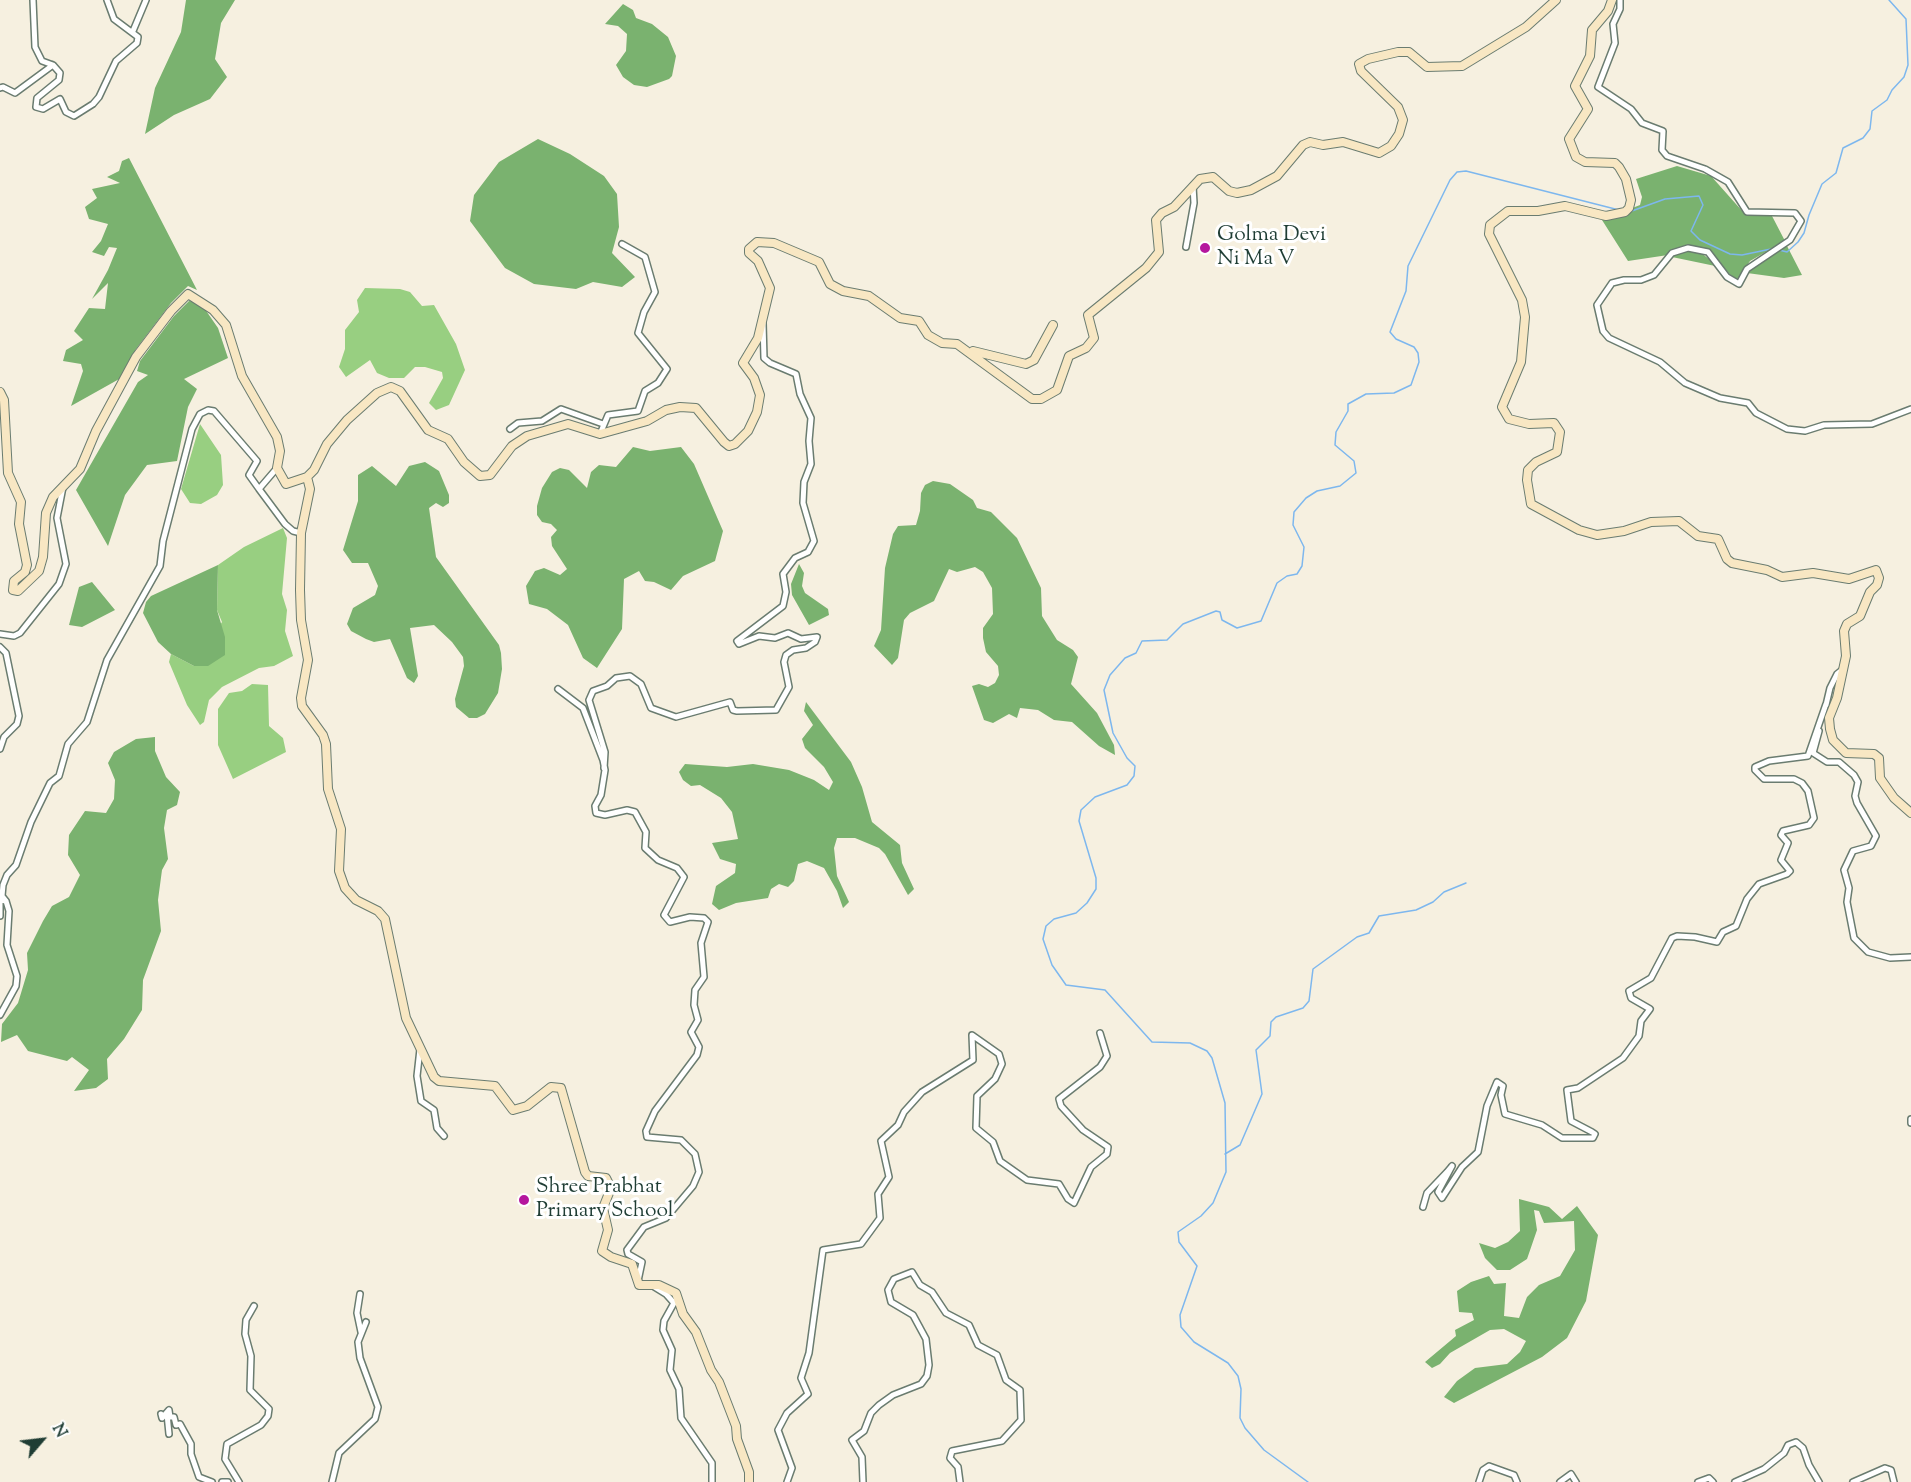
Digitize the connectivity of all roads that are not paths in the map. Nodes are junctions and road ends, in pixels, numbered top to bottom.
1 (33, 0) edge
2 (107, 0) edge
3 (146, 0) edge
4 (1556, 0) edge
5 (1612, 0) edge
6 (1620, 0) edge
7 (133, 31) junction
8 (53, 65) junction
9 (0, 88) edge
10 (1193, 185) junction
11 (622, 244) dead end
12 (1186, 247) dead end
13 (763, 318) junction
14 (1053, 325) dead end
15 (966, 349) junction
16 (0, 392) edge
17 (1911, 409) edge
18 (603, 424) junction
19 (510, 429) dead end
20 (600, 434) junction
21 (277, 468) junction
22 (307, 477) junction
23 (63, 485) junction
24 (259, 489) junction
25 (301, 532) junction
26 (0, 634) edge
27 (0, 647) edge
28 (1842, 670) junction
29 (558, 689) dead end
30 (1826, 704) junction
31 (0, 749) edge
32 (604, 768) junction
33 (1911, 813) edge
34 (2, 901) edge
35 (0, 916) edge
36 (1911, 957) edge
37 (0, 1014) edge
38 (1100, 1033) dead end
39 (420, 1047) junction
40 (444, 1136) dead end
41 (1423, 1207) dead end
42 (637, 1282) junction
43 (651, 1286) junction
44 (360, 1294) dead end
45 (254, 1306) dead end
46 (366, 1322) dead end
47 (361, 1332) junction
48 (169, 1434) dead end
49 (237, 1481) edge
50 (212, 1482) edge
51 (222, 1482) edge
52 (228, 1482) edge
53 (332, 1482) edge
54 (712, 1482) edge
55 (749, 1482) edge
56 (787, 1482) edge
57 (863, 1482) edge
58 (960, 1482) edge
59 (1479, 1482) edge
60 (1517, 1482) edge
61 (1560, 1482) edge
62 (1576, 1482) edge
63 (1698, 1482) edge
64 (1713, 1482) edge
65 (1735, 1482) edge
66 (1820, 1482) edge
67 (1853, 1482) edge
68 (1894, 1482) edge

1 - 8 street
2 - 7 street
3 - 7 street
4 - 10 main road
5 - 28 main road
6 - 17 street
7 - 8 street
8 - 9 street
10 - 12 street
10 - 15 main road
11 - 18 street
13 - 15 main road
13 - 20 main road
13 - 32 street
14 - 15 main road
16 - 23 main road
18 - 19 street
18 - 20 street
20 - 22 main road
21 - 22 main road
21 - 23 main road
21 - 24 street
22 - 25 main road
23 - 26 street
24 - 25 street
24 - 34 street
25 - 39 main road
27 - 31 street
28 - 30 street
28 - 33 main road
29 - 32 street
30 - 36 street
30 - 41 street
32 - 42 street
34 - 35 street
34 - 37 street
38 - 56 street
39 - 40 street
39 - 42 main road
42 - 43 main road
43 - 54 street
43 - 55 main road
44 - 47 street
45 - 49 street
46 - 47 street
47 - 53 street
48 - 50 street
51 - 52 street
57 - 58 street
59 - 60 street
61 - 62 street
63 - 64 street
65 - 66 street
67 - 68 street

